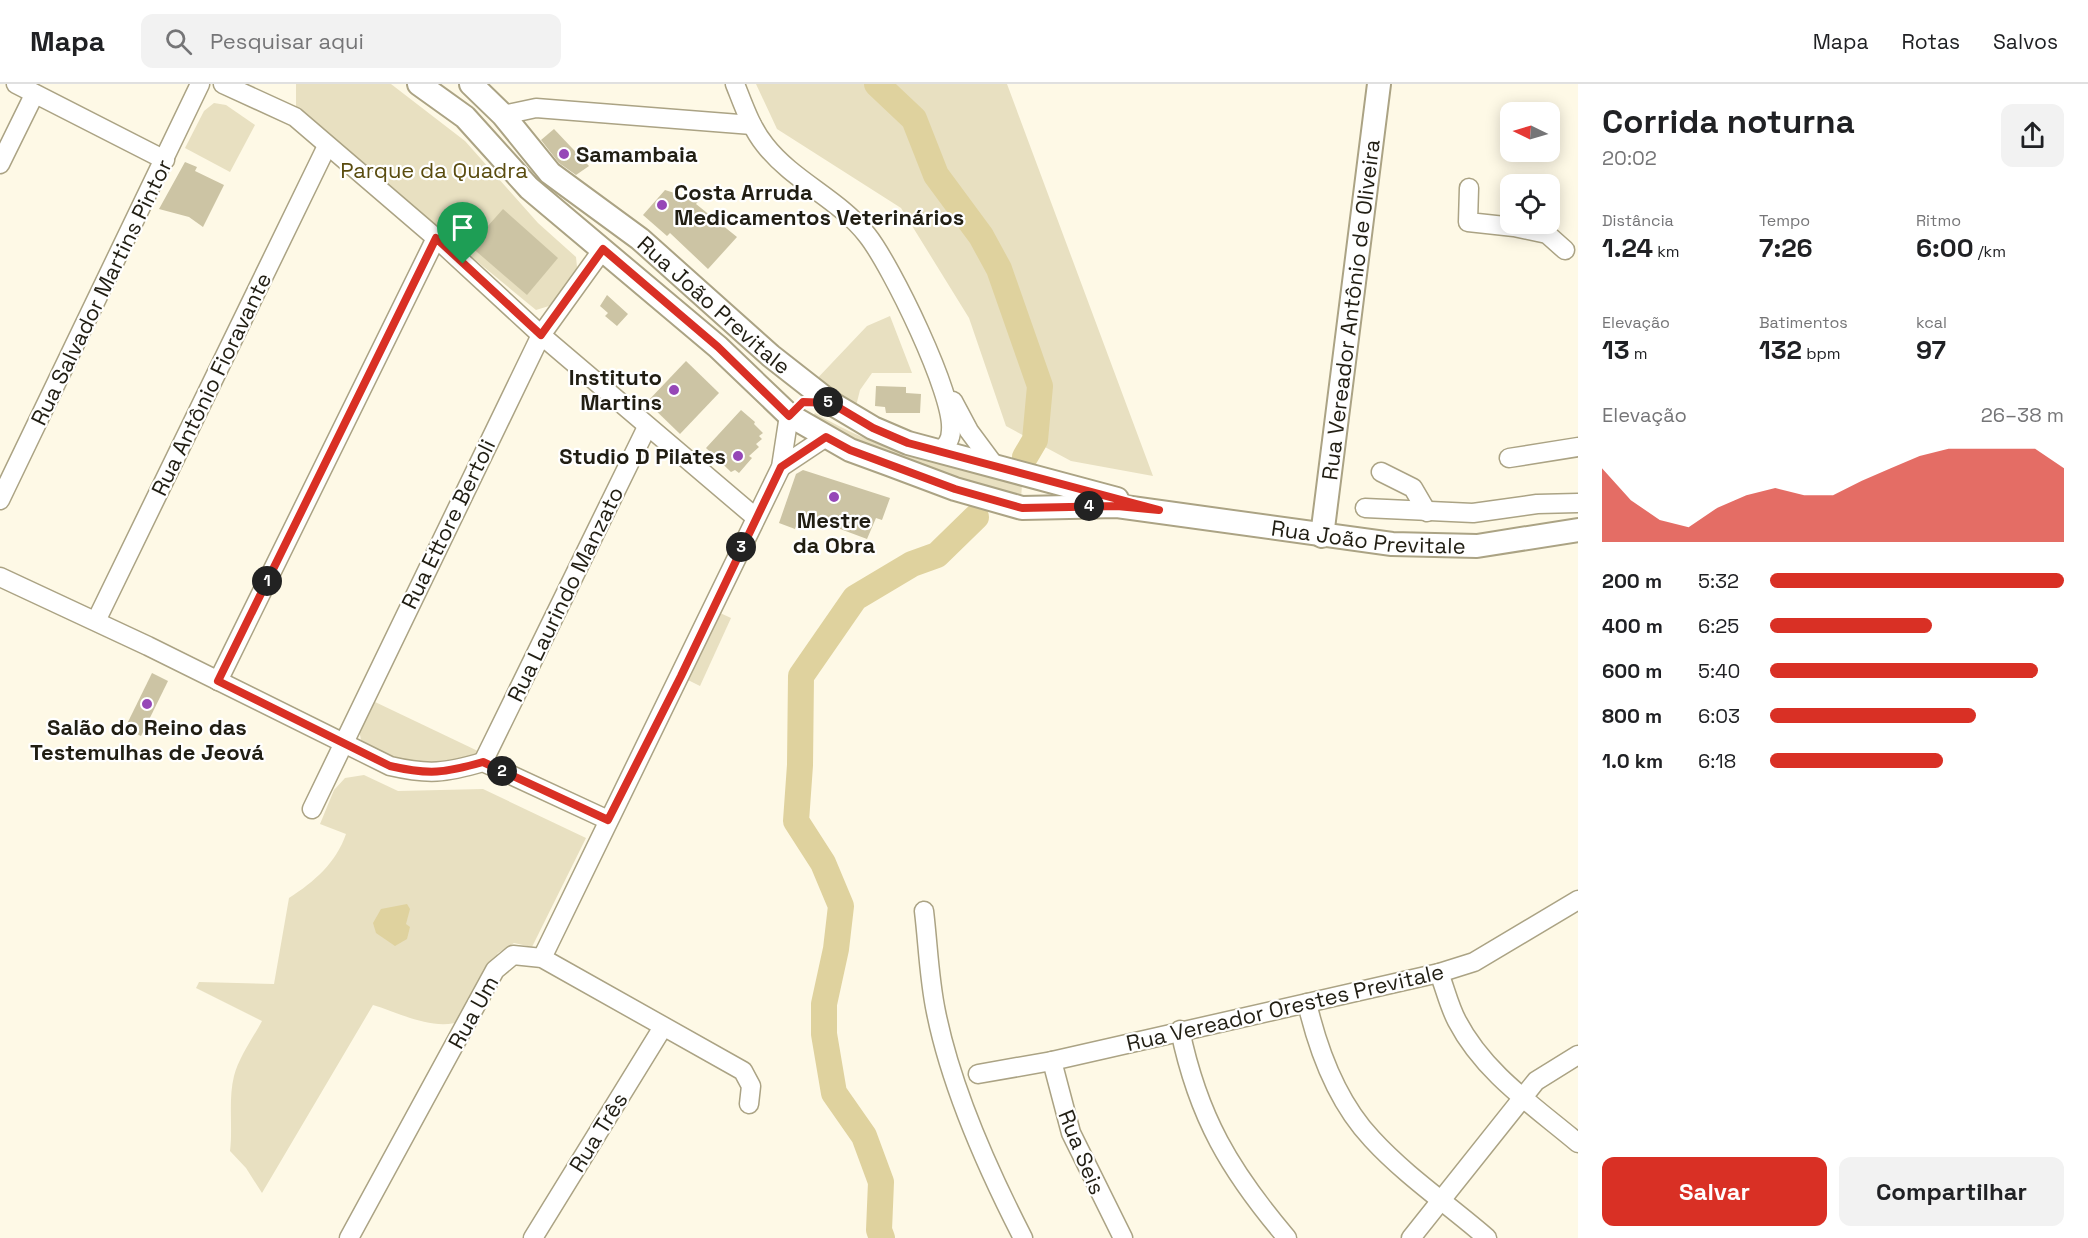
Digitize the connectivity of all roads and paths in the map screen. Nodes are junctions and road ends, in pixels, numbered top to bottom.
1 (16, 84) edge
2 (200, 84) edge
3 (223, 84) edge
4 (419, 84) edge
5 (471, 84) edge
6 (735, 84) edge
7 (1378, 84) edge
8 (33, 95) junction
9 (503, 115) junction
10 (752, 125) junction
11 (327, 146) junction
12 (165, 160) junction
13 (0, 164) edge
14 (1469, 188) dead end
15 (436, 238) junction
16 (603, 249) junction
17 (1565, 250) dead end
18 (541, 335) junction
19 (943, 384) junction
20 (831, 403) junction
21 (789, 416) junction
22 (647, 427) junction
23 (826, 437) junction
24 (1578, 447) edge
25 (938, 452) junction
26 (1509, 458) dead end
27 (995, 466) junction
28 (781, 467) junction
29 (1382, 472) dead end
30 (1034, 477) junction
31 (0, 500) edge
32 (1578, 503) edge
33 (1022, 508) junction
34 (1365, 508) dead end
35 (1159, 510) junction
36 (1426, 512) junction
37 (755, 517) junction
38 (1578, 530) edge
39 (1322, 536) junction
40 (0, 577) edge
41 (96, 621) junction
42 (218, 681) junction
43 (341, 745) junction
44 (483, 762) junction
45 (312, 809) dead end
46 (608, 820) junction
47 (1578, 900) edge
48 (924, 911) dead end
49 (542, 958) junction
50 (1439, 973) junction
51 (1307, 1003) junction
52 (663, 1027) junction
53 (1180, 1030) junction
54 (1578, 1055) edge
55 (1052, 1061) junction
56 (978, 1074) dead end
57 (1523, 1097) junction
58 (749, 1104) dead end
59 (1578, 1143) edge
60 (1443, 1199) junction
61 (539, 1236) edge
62 (349, 1238) edge
63 (1023, 1238) edge
64 (1123, 1238) edge
65 (1287, 1238) edge
66 (1411, 1238) edge
67 (1487, 1238) edge

1 - 8 street
2 - 12 street, Rua Salvador Martins Pintor
3 - 11 street
4 - 16 main road, Rua João Previtale
5 - 9 main road, Rua João Previtale
6 - 10 street
7 - 39 main road, Rua Vereador Antônio de Oliveira
8 - 12 street
8 - 13 street
9 - 10 street
9 - 20 main road, Rua João Previtale
10 - 19 street
11 - 15 street
11 - 41 street, Rua Antônio Fioravante
12 - 31 street, Rua Salvador Martins Pintor
14 - 17 street
15 - 18 street
15 - 42 street
16 - 18 street, Rua Ettore Bertoli
16 - 21 main road, Rua João Previtale
18 - 22 street
18 - 43 street, Rua Ettore Bertoli
19 - 25 street
19 - 27 street
20 - 21 main road
20 - 25 main road, Rua João Previtale
21 - 23 main road, Rua João Previtale
21 - 28 street
22 - 37 street
22 - 44 street, Rua Laurindo Manzato
23 - 28 street
23 - 33 main road, Rua João Previtale
24 - 26 street
25 - 27 main road, Rua João Previtale
27 - 30 main road, Rua João Previtale
28 - 37 street
29 - 36 street
30 - 33 main road
30 - 35 main road, Rua João Previtale
32 - 36 street
33 - 35 main road, Rua João Previtale
34 - 36 street
35 - 39 main road, Rua João Previtale
37 - 46 street
38 - 39 main road, Rua João Previtale
40 - 41 street
41 - 42 street
42 - 43 street
43 - 44 street
43 - 45 street, Rua Ettore Bertoli
44 - 46 street
46 - 49 street
47 - 50 street, Rua Vereador Orestes Previtale
48 - 63 street
49 - 52 street, Rua Um
49 - 62 street, Rua Um
50 - 51 street, Rua Vereador Orestes Previtale
50 - 57 street
51 - 53 street, Rua Vereador Orestes Previtale
51 - 60 street
52 - 58 street, Rua Um
52 - 61 street, Rua Três
53 - 55 street, Rua Vereador Orestes Previtale
53 - 65 street
54 - 57 street
55 - 56 street, Rua Vereador Orestes Previtale
55 - 64 street, Rua Seis
57 - 59 street
57 - 60 street
60 - 66 street
60 - 67 street

